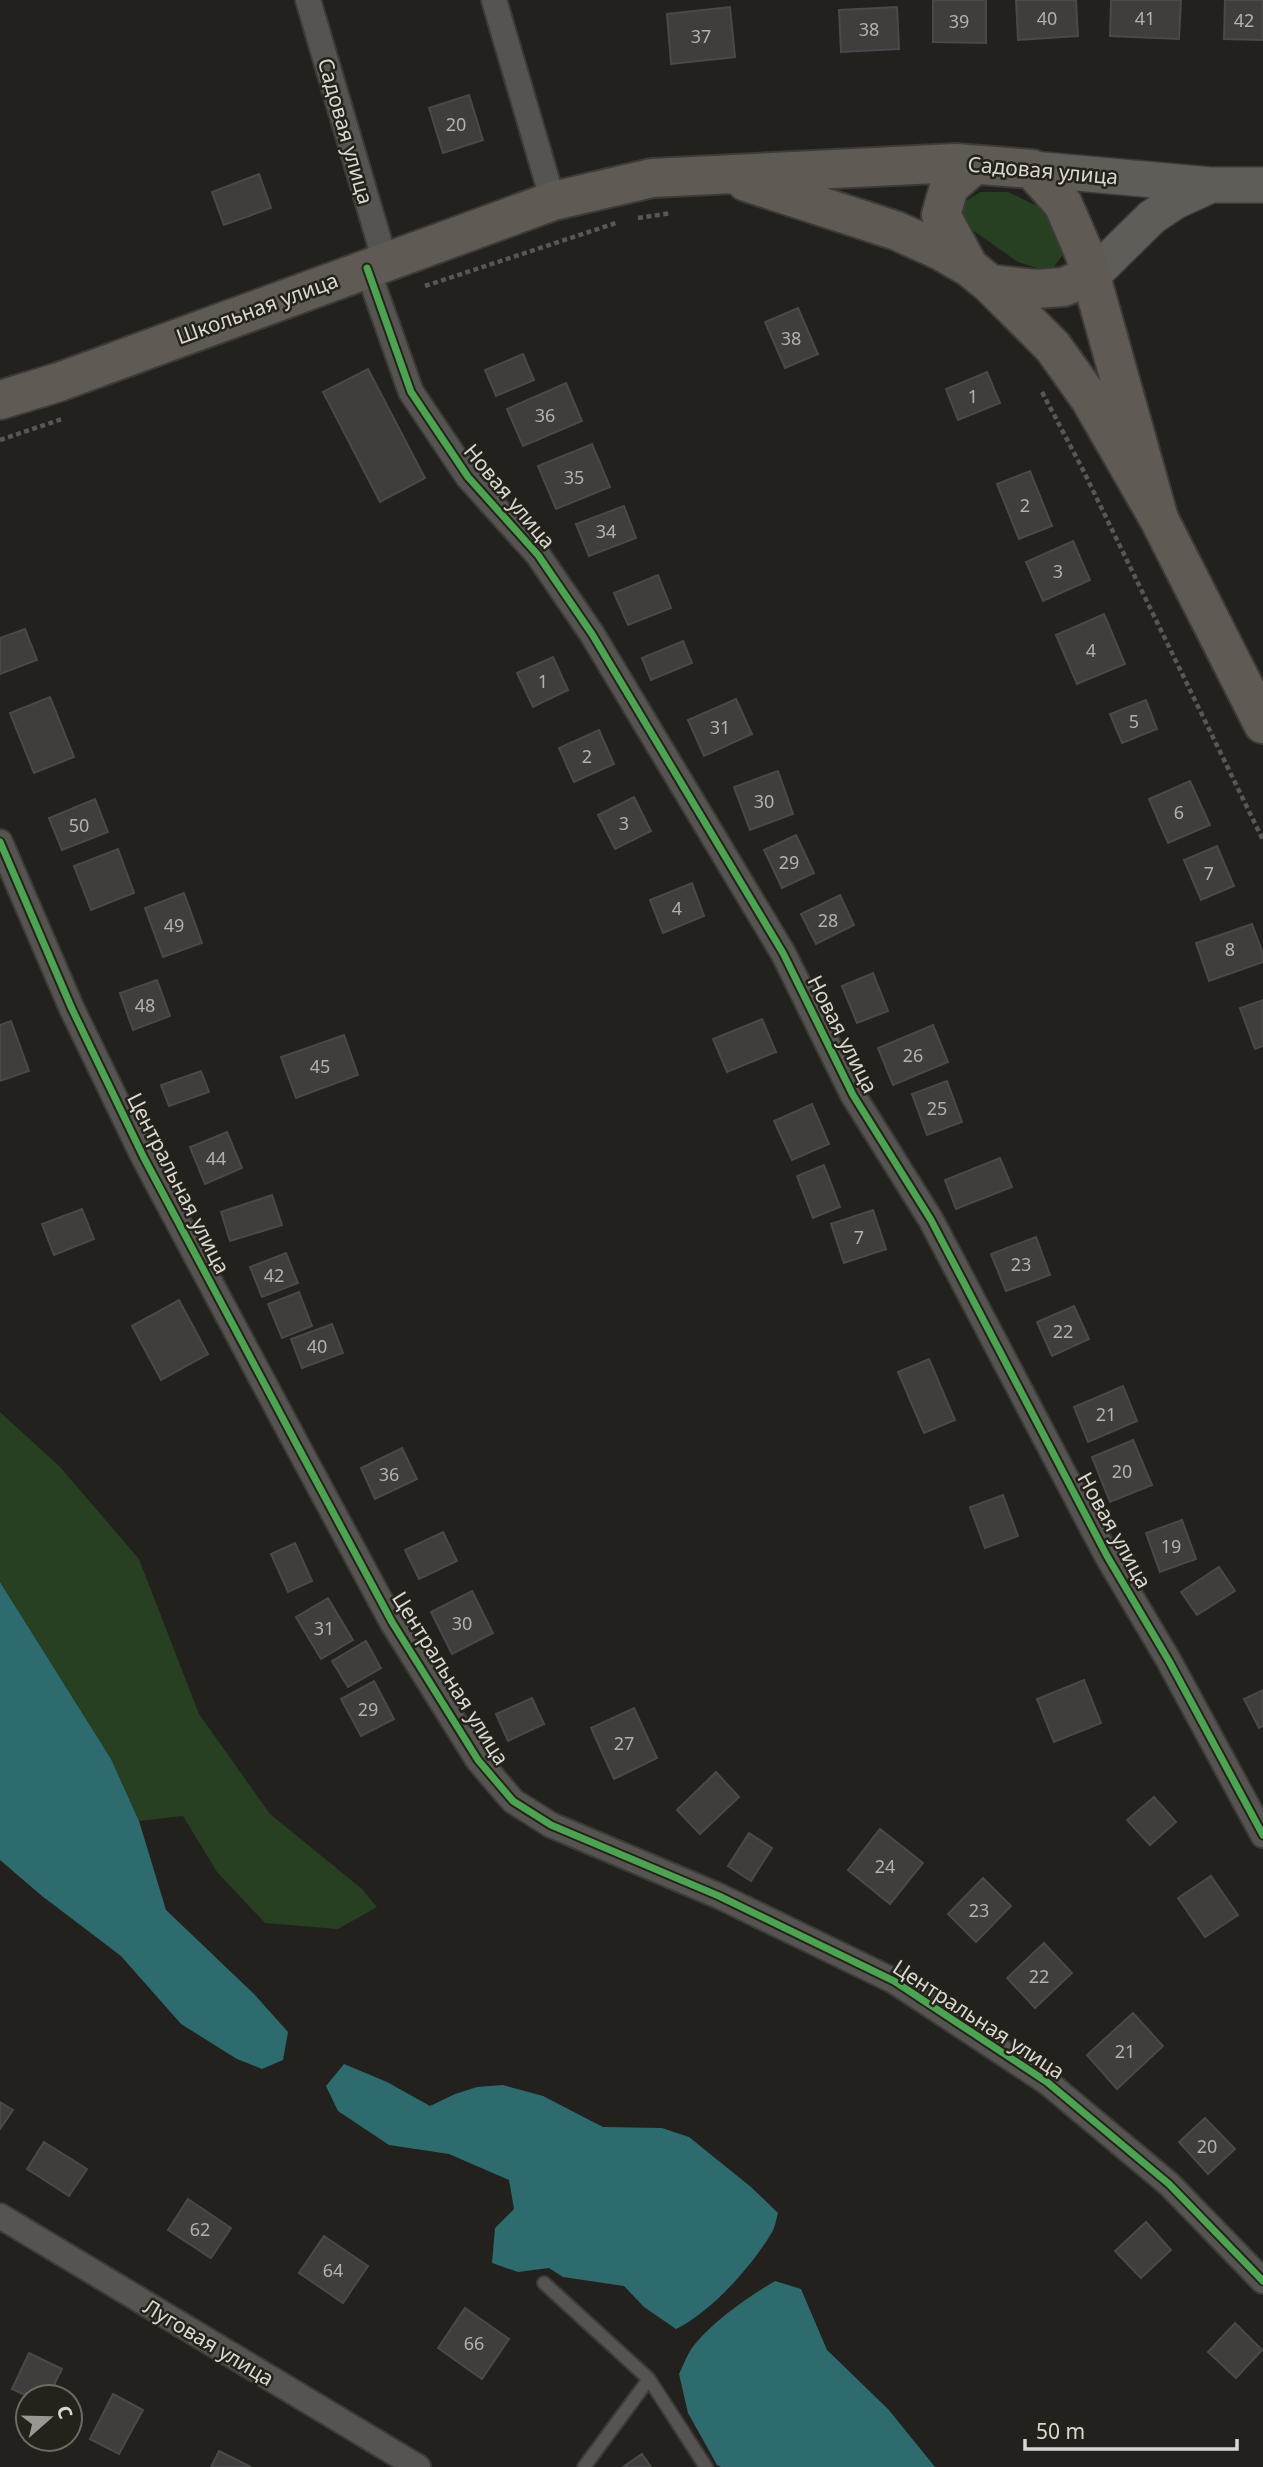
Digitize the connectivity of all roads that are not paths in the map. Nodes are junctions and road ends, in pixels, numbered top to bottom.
1 (308, 0) edge
2 (494, 0) edge
3 (974, 165) junction
4 (1032, 169) junction
5 (724, 175) junction
6 (1211, 185) junction
7 (1263, 185) edge
8 (553, 201) junction
9 (979, 276) junction
10 (1091, 276) junction
11 (376, 277) junction
12 (0, 400) edge
13 (1160, 519) junction
14 (1263, 723) edge
15 (0, 842) edge
16 (1263, 1835) edge
17 (0, 2216) edge
18 (1263, 2281) edge
19 (544, 2283) dead end
20 (649, 2379) junction
21 (418, 2467) edge
22 (584, 2467) edge
23 (706, 2467) edge

1 - 11 street, Садовая улица
2 - 8 street
3 - 4 main road, Садовая улица
3 - 5 main road, Садовая улица
3 - 9 main road
4 - 6 main road, Садовая улица
4 - 10 main road
5 - 8 main road, Садовая улица
5 - 9 main road, Садовая улица
6 - 7 main road, Садовая улица
6 - 10 main road
8 - 11 main road, Школьная улица
9 - 10 main road
9 - 13 main road
10 - 13 main road
11 - 12 main road, Школьная улица
11 - 16 street, Новая улица
13 - 14 main road
15 - 18 street, Центральная улица
17 - 21 street, Луговая улица
19 - 20 lane
20 - 22 lane
20 - 23 lane

